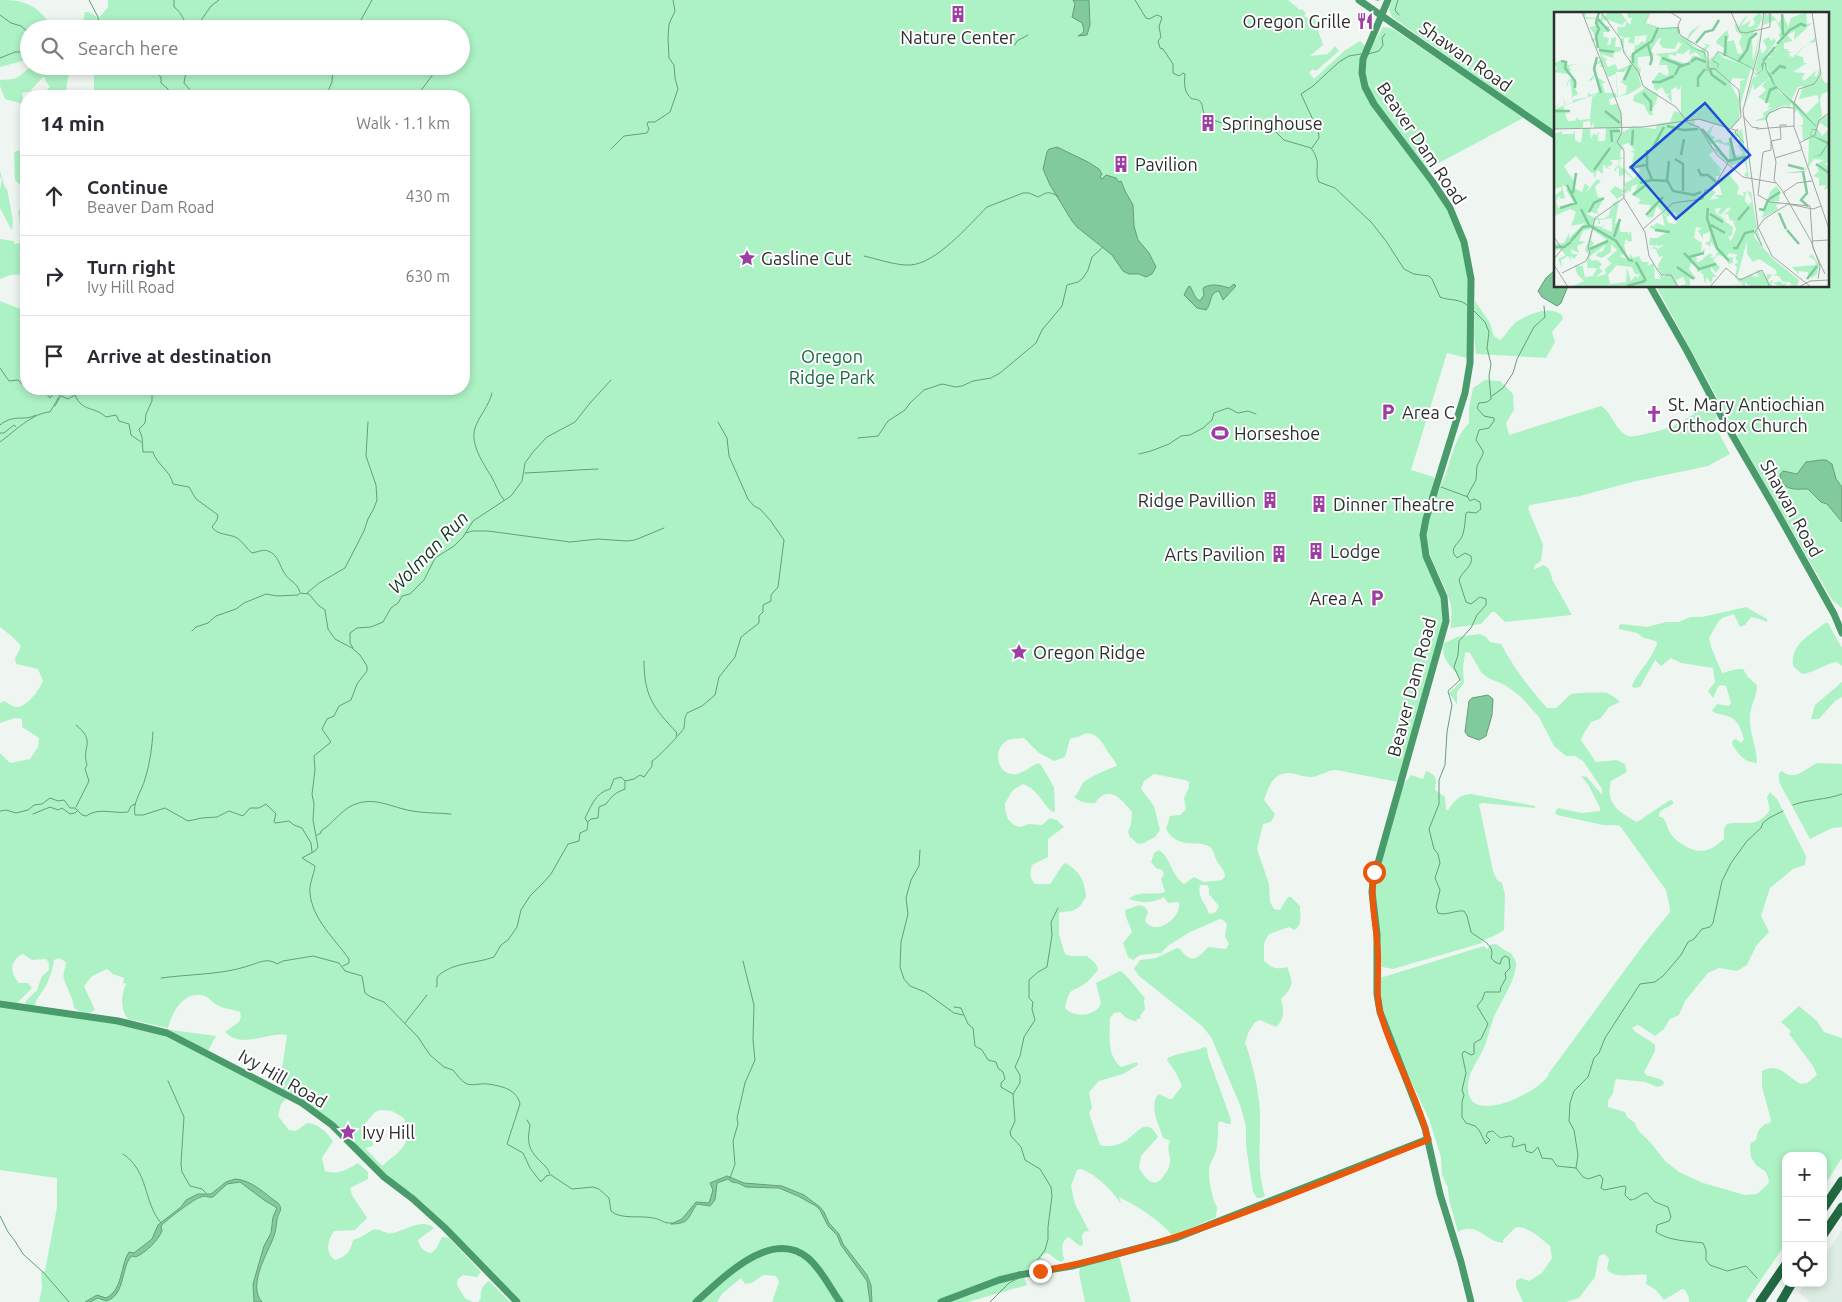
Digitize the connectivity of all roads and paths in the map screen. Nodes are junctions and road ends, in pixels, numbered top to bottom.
1 (1359, 0) edge
2 (1388, 0) edge
3 (1382, 15) junction
4 (1554, 135) edge
5 (1651, 288) edge
6 (1834, 614) junction
7 (1842, 625) edge
8 (1842, 633) edge
9 (0, 1004) edge
10 (1428, 1140) junction
11 (1842, 1181) edge
12 (1827, 1202) edge
13 (1842, 1207) edge
14 (1842, 1215) edge
15 (1827, 1229) edge
16 (1827, 1236) edge
17 (1782, 1270) edge
18 (1790, 1287) edge
19 (517, 1302) edge
20 (696, 1302) edge
21 (840, 1302) edge
22 (941, 1302) edge
23 (1471, 1302) edge
24 (1760, 1302) edge
25 (1780, 1302) edge

1 - 3 street, Shawan Road
2 - 3 street, Beaver Dam Road
3 - 4 street, Shawan Road
3 - 10 street, Beaver Dam Road
5 - 6 street, Shawan Road
6 - 7 street, Shawan Road
6 - 8 street, Shawan Road
9 - 19 street, Ivy Hill Road
10 - 22 street
10 - 23 street, Beaver Dam Road
11 - 12 highway
13 - 15 highway
14 - 16 highway
17 - 24 highway
18 - 25 highway
20 - 21 street

